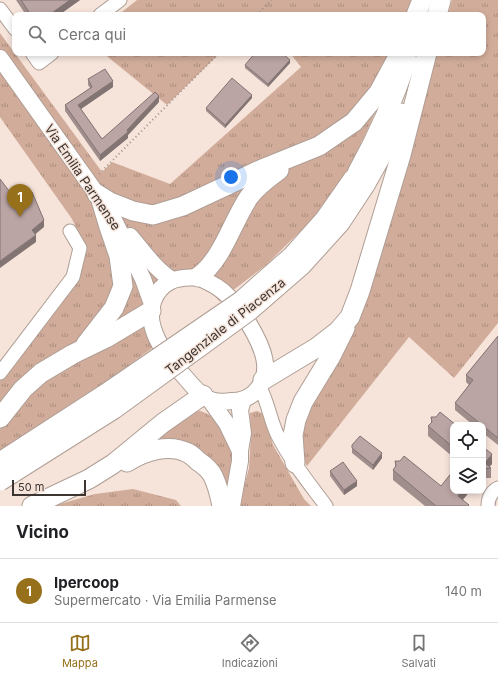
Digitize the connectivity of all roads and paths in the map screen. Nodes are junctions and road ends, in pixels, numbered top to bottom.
1 (120, 0) edge
2 (271, 0) edge
3 (423, 0) edge
4 (441, 0) edge
5 (0, 9) edge
6 (104, 12) edge
7 (260, 12) edge
8 (417, 12) edge
9 (421, 12) edge
10 (438, 12) edge
11 (12, 26) edge
12 (217, 56) edge
13 (398, 56) edge
14 (408, 56) edge
15 (425, 56) edge
16 (425, 56) edge
17 (0, 58) edge
18 (296, 157) junction
19 (359, 182) junction
20 (100, 198) junction
21 (70, 231) dead end
22 (198, 277) junction
23 (172, 280) junction
24 (152, 308) junction
25 (350, 317) junction
26 (80, 350) junction
27 (0, 373) edge
28 (262, 384) junction
29 (206, 398) junction
30 (243, 400) junction
31 (0, 418) edge
32 (240, 451) junction
33 (0, 462) edge
34 (296, 463) junction
35 (89, 479) junction
36 (0, 481) edge
37 (498, 488) edge
38 (32, 506) edge
39 (222, 506) edge
40 (232, 506) edge
41 (326, 506) edge
42 (488, 506) edge

1 - 6 street
2 - 7 path
3 - 8 highway
3 - 9 highway
4 - 10 highway
5 - 11 street
12 - 20 path
13 - 18 highway
14 - 19 highway, Tangenziale di Piacenza
15 - 19 highway, Tangenziale di Piacenza
16 - 25 highway
17 - 20 main road, Via Emilia Parmense
18 - 20 highway
18 - 22 highway
19 - 33 highway, Tangenziale di Piacenza, bridge
19 - 36 highway, Tangenziale di Piacenza, bridge
20 - 23 main road
20 - 24 main road, Via Emilia Parmense
20 - 26 highway
21 - 27 street
22 - 23 main road
22 - 28 main road
23 - 24 main road
24 - 26 highway
24 - 29 main road
25 - 28 highway
25 - 34 highway
26 - 31 highway
28 - 30 main road
28 - 34 street
29 - 30 main road
29 - 32 main road
29 - 35 highway
30 - 32 main road
32 - 40 main road
34 - 41 street
35 - 38 highway
35 - 39 highway
37 - 42 street

